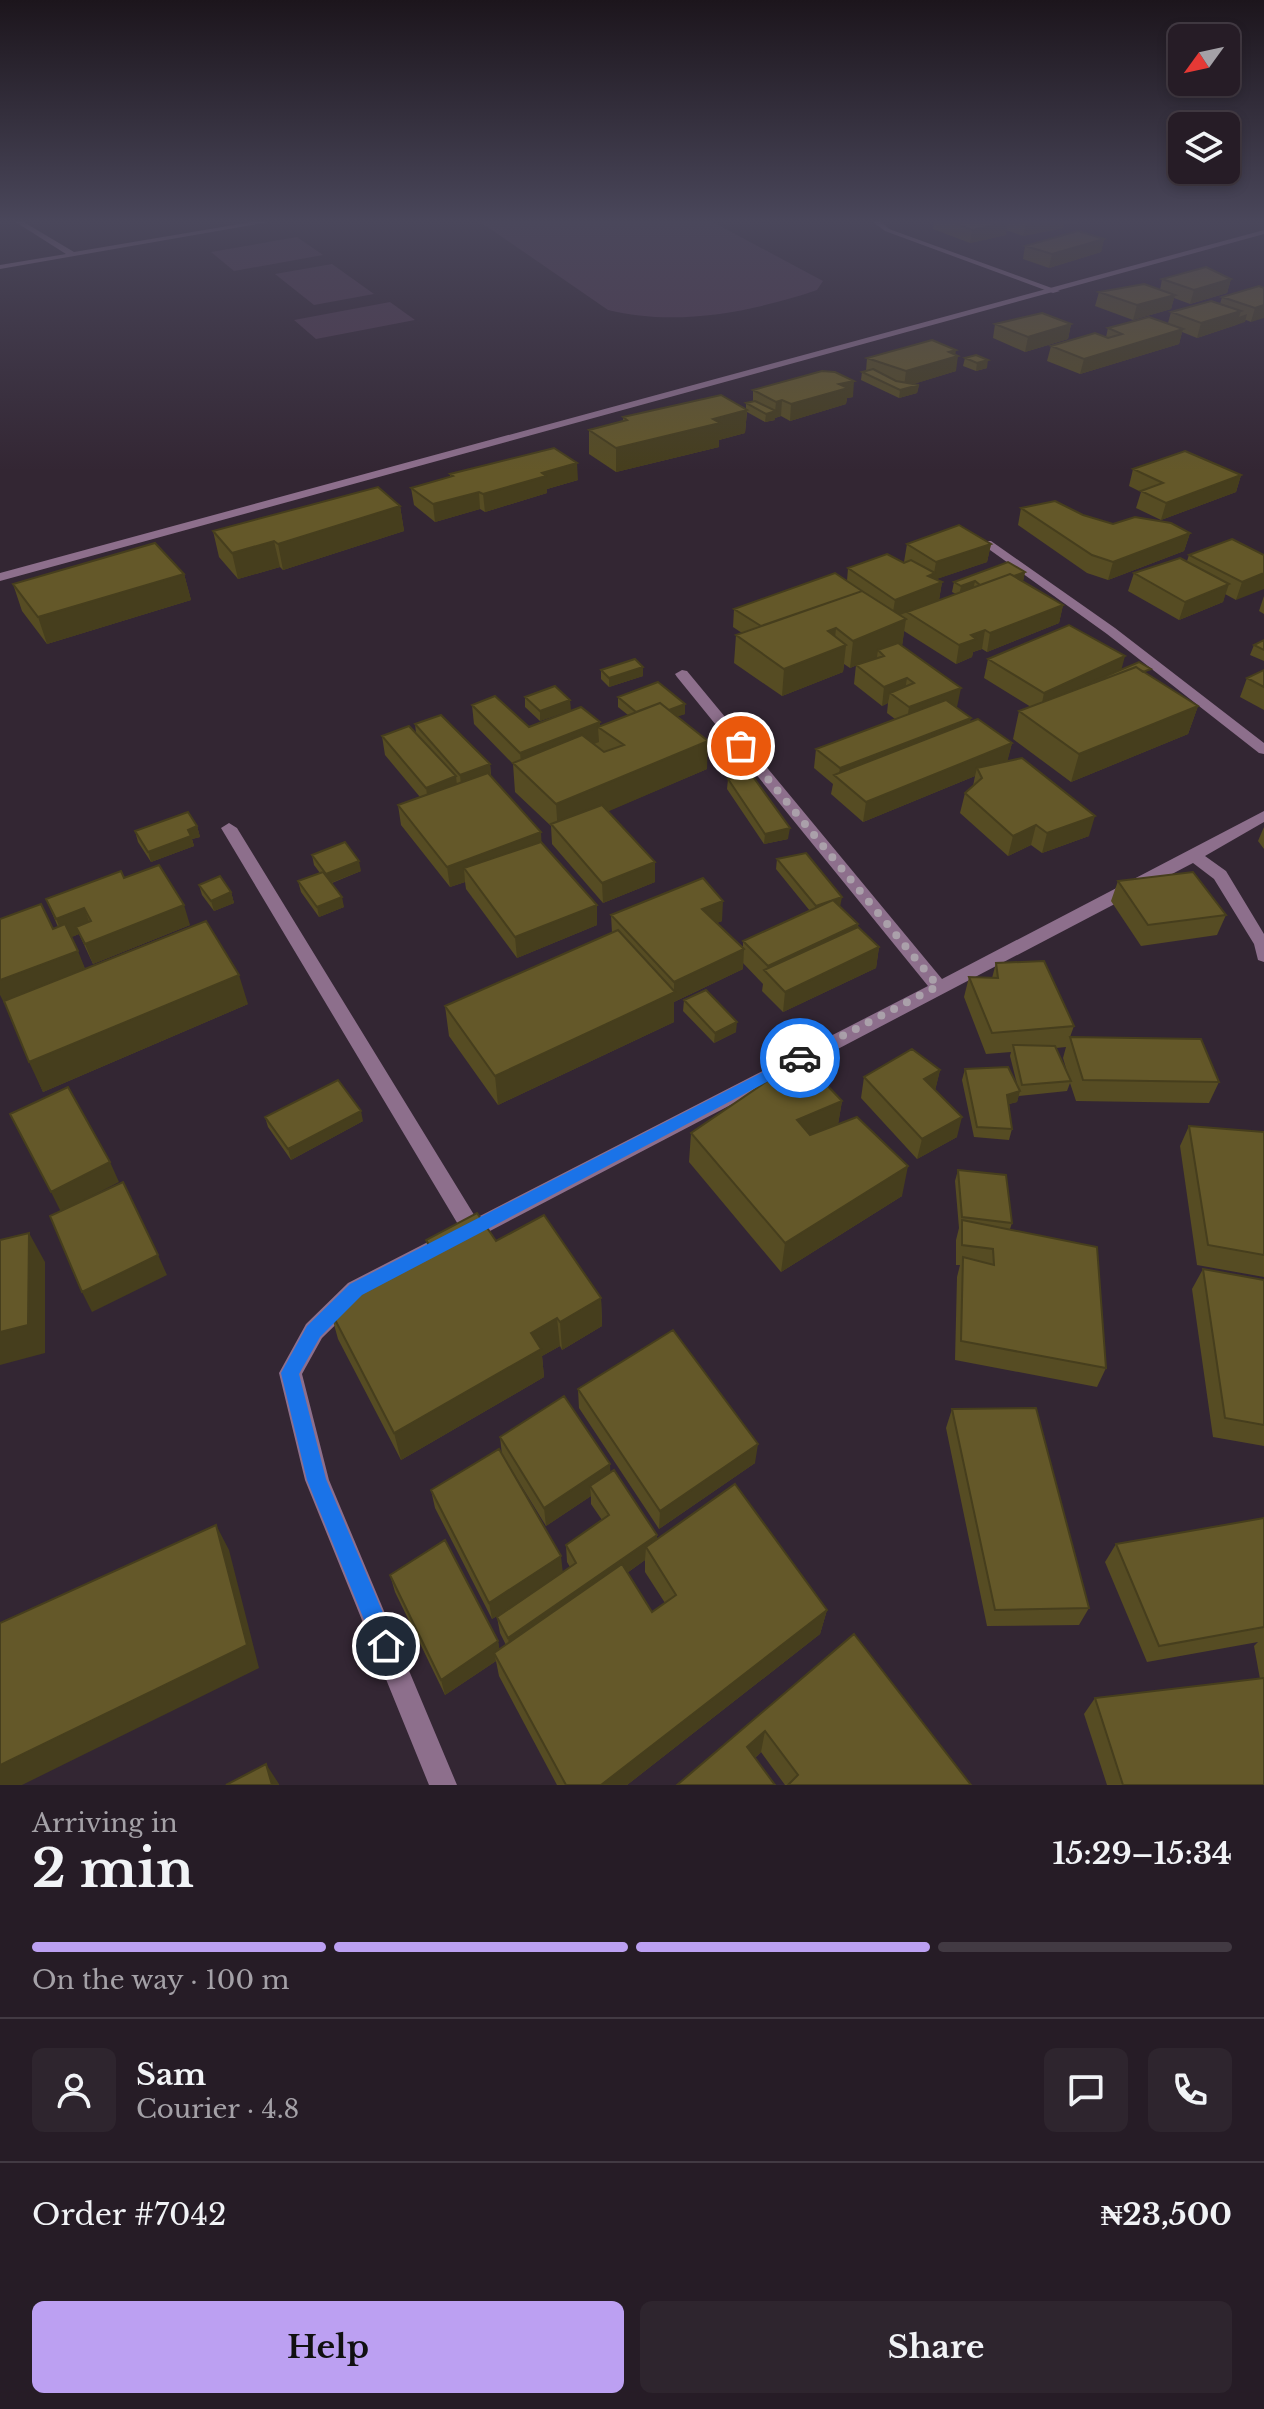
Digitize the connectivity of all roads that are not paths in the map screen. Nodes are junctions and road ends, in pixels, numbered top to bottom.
1 (1007, 304) edge
2 (987, 543) edge
3 (0, 577) edge
4 (682, 674) dead end
5 (1264, 750) edge
6 (1264, 816) edge
7 (229, 828) dead end
8 (1194, 856) junction
9 (1264, 956) edge
10 (938, 986) junction
11 (472, 1229) junction
12 (443, 1785) edge

1 - 3 street
2 - 5 street
4 - 10 street
6 - 8 street
7 - 11 street
8 - 9 street
8 - 10 street
10 - 11 street
11 - 12 street

